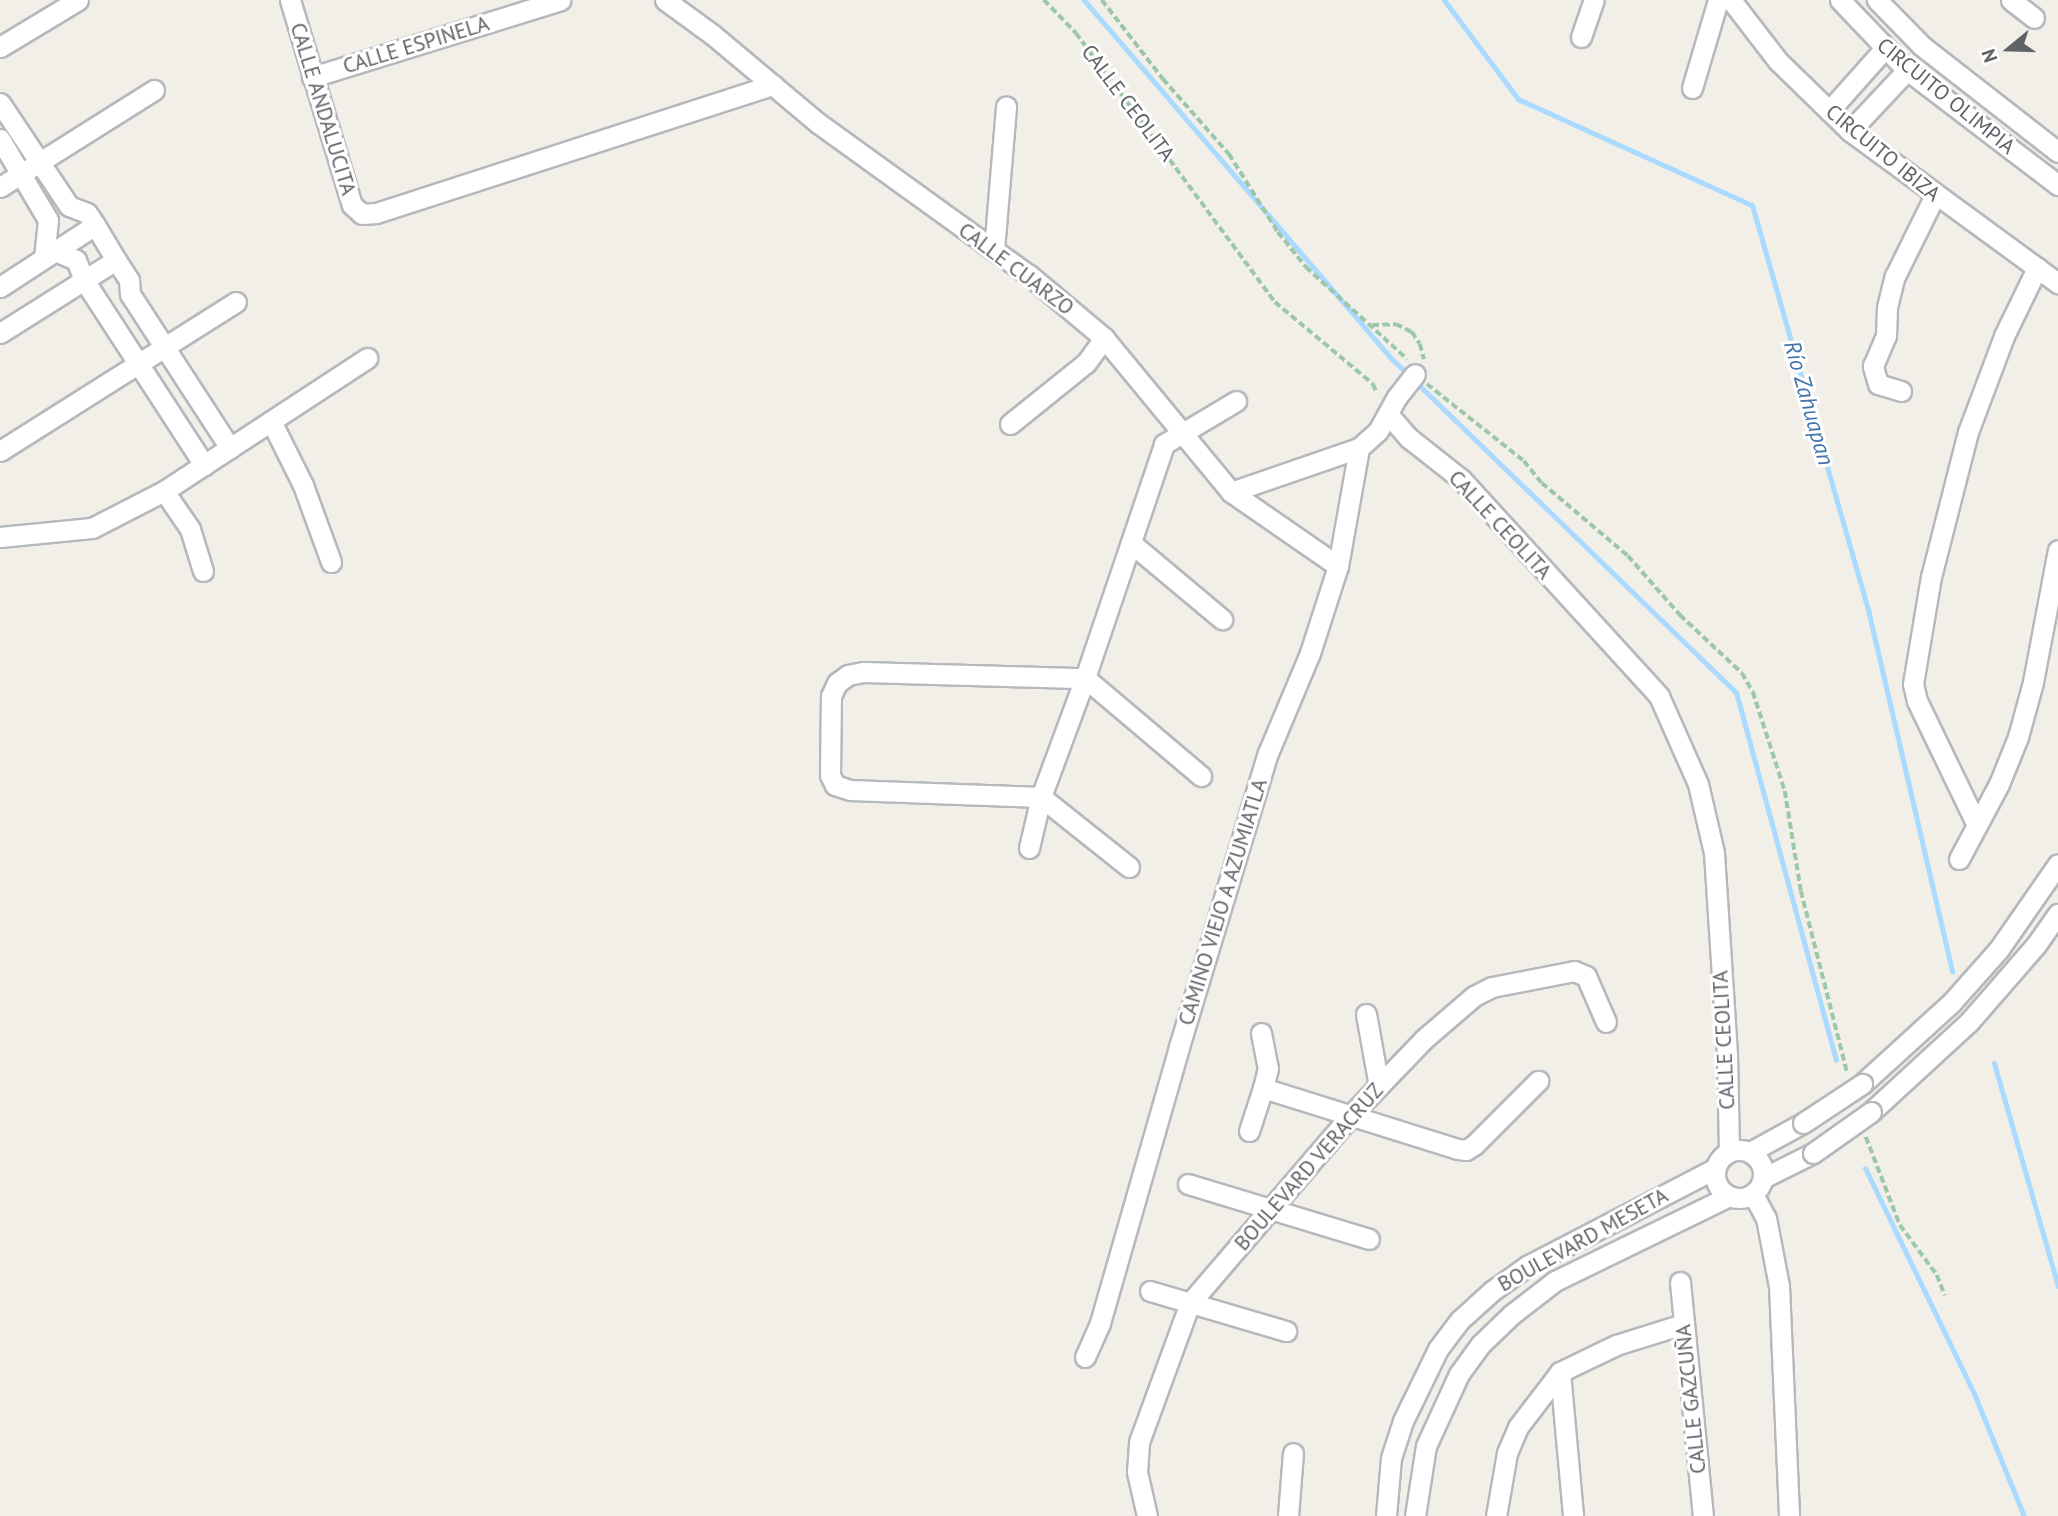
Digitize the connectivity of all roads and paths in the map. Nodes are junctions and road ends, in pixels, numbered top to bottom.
1 (78, 0) edge
2 (290, 0) edge
3 (560, 0) edge
4 (665, 0) edge
5 (1044, 0) edge
6 (1594, 0) edge
7 (1718, 0) edge
8 (1731, 0) edge
9 (1840, 0) edge
10 (1877, 0) edge
11 (2011, 0) edge
12 (2034, 18) dead end
13 (1581, 37) dead end
14 (0, 47) edge
15 (1884, 49) junction
16 (1907, 69) junction
17 (312, 78) junction
18 (773, 85) junction
19 (1692, 88) dead end
20 (154, 90) dead end
21 (0, 103) edge
22 (1006, 107) dead end
23 (1829, 111) junction
24 (1850, 131) junction
25 (0, 139) edge
26 (2058, 152) edge
27 (42, 161) junction
28 (20, 175) junction
29 (2058, 185) edge
30 (0, 187) edge
31 (1935, 195) junction
32 (69, 206) junction
33 (48, 220) junction
34 (95, 225) junction
35 (993, 250) junction
36 (49, 255) junction
37 (116, 260) junction
38 (2037, 268) junction
39 (84, 280) junction
40 (2058, 283) edge
41 (0, 287) edge
42 (130, 294) junction
43 (236, 302) dead end
44 (104, 311) junction
45 (1372, 325) dead end
46 (0, 333) edge
47 (1104, 338) junction
48 (164, 347) junction
49 (367, 358) dead end
50 (138, 363) junction
51 (1901, 391) dead end
52 (1402, 392) junction
53 (1237, 401) dead end
54 (271, 421) junction
55 (1010, 424) dead end
56 (1181, 434) junction
57 (230, 448) junction
58 (1359, 448) junction
59 (0, 451) edge
60 (204, 465) junction
61 (164, 491) junction
62 (1231, 492) junction
63 (0, 537) edge
64 (1131, 543) junction
65 (2058, 550) edge
66 (331, 562) dead end
67 (1338, 566) junction
68 (203, 571) dead end
69 (1222, 619) dead end
70 (1085, 678) junction
71 (1201, 776) dead end
72 (1041, 797) junction
73 (1977, 825) junction
74 (1029, 848) dead end
75 (1959, 859) dead end
76 (2058, 864) edge
77 (1129, 867) dead end
78 (2058, 914) edge
79 (1366, 1014) dead end
80 (1606, 1022) dead end
81 (1261, 1033) dead end
82 (1538, 1081) dead end
83 (1379, 1086) junction
84 (1264, 1088) junction
85 (1350, 1116) junction
86 (1249, 1131) dead end
87 (1729, 1152) junction
88 (1750, 1152) junction
89 (1716, 1168) junction
90 (1188, 1184) dead end
91 (1758, 1186) junction
92 (1729, 1196) junction
93 (1273, 1210) junction
94 (1369, 1239) dead end
95 (1680, 1282) dead end
96 (1150, 1290) dead end
97 (1190, 1303) junction
98 (1683, 1324) junction
99 (1286, 1331) dead end
100 (1085, 1357) dead end
101 (1560, 1371) junction
102 (1293, 1452) dead end
103 (1147, 1516) edge
104 (1288, 1516) edge
105 (1386, 1516) edge
106 (1415, 1516) edge
107 (1496, 1516) edge
108 (1573, 1516) edge
109 (1703, 1516) edge
110 (1789, 1516) edge

1 - 14 street
2 - 17 street, CALLE ANDALUCITA
3 - 17 street, CALLE ESPINELA
4 - 18 street, CALLE CUARZO
5 - 52 path, CALLE CEOLITA
6 - 13 street
7 - 19 street
8 - 23 street, CIRCUITO IBIZA
9 - 15 street, CIRCUITO OLIMPIA
10 - 26 street, CIRCUITO OLIMPIA
11 - 12 street
15 - 16 street, CIRCUITO OLIMPIA
15 - 23 street
16 - 24 street
16 - 29 street, CIRCUITO OLIMPIA
17 - 18 street, CALLE ANDALUCITA
18 - 35 street, CALLE CUARZO
20 - 27 street
21 - 27 street
22 - 35 street
23 - 24 street, CIRCUITO IBIZA
24 - 31 street, CIRCUITO IBIZA
25 - 28 street
27 - 28 street
27 - 32 street
28 - 30 street
28 - 33 street
31 - 38 street, CIRCUITO IBIZA
31 - 51 street
32 - 33 street
32 - 34 street
33 - 36 street
34 - 36 street
34 - 37 street
35 - 47 street, CALLE CUARZO
36 - 39 street
36 - 41 street
37 - 39 street
37 - 42 street
38 - 40 street, CIRCUITO IBIZA
38 - 73 street
39 - 44 street
39 - 46 street
42 - 44 street
42 - 48 street
43 - 48 street
44 - 50 street
45 - 52 path
47 - 55 street
47 - 56 street, CALLE CUARZO
48 - 50 street
48 - 57 street
49 - 54 street
50 - 59 street
50 - 60 street
52 - 58 street
52 - 87 street, CALLE CEOLITA
53 - 56 street
54 - 57 street
54 - 66 street
56 - 62 street, CALLE CUARZO
56 - 64 street
57 - 60 street
58 - 62 street
58 - 67 street, CAMINO VIEJO A AZUMIATLA
60 - 61 street
61 - 63 street
61 - 68 street
62 - 67 street, CALLE CUARZO
64 - 69 street
64 - 70 street
65 - 73 street
67 - 100 street, CAMINO VIEJO A AZUMIATLA
70 - 71 street
70 - 72 street
70 - 72 street
72 - 74 street
72 - 77 street
73 - 75 street
76 - 88 street, bridge
78 - 91 street, bridge
79 - 83 street
80 - 83 street, BOULEVARD VERACRUZ
81 - 84 street
82 - 85 street
83 - 85 street, BOULEVARD VERACRUZ
84 - 85 street
84 - 86 street
85 - 93 street, BOULEVARD VERACRUZ
87 - 88 street
87 - 89 street
88 - 91 street
89 - 92 street
89 - 105 street, BOULEVARD MESETA
90 - 93 street
91 - 92 street
91 - 110 street
92 - 106 street, BOULEVARD MESETA
93 - 94 street
93 - 97 street, BOULEVARD VERACRUZ
95 - 98 street, CALLE GAZCUÑA
96 - 97 street
97 - 99 street
97 - 103 street, BOULEVARD VERACRUZ
98 - 101 street
98 - 109 street, CALLE GAZCUÑA
101 - 107 street
101 - 108 street
102 - 104 street

